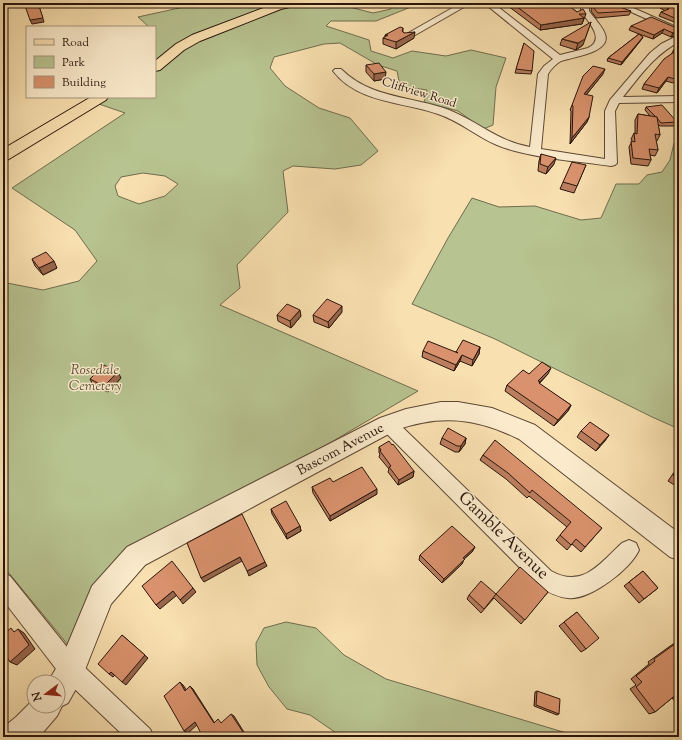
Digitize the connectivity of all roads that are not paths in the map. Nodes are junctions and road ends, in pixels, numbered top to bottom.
1 (294, 3) edge
2 (467, 3) edge
3 (488, 3) edge
4 (592, 3) edge
5 (615, 3) edge
6 (679, 29) edge
7 (406, 36) edge
8 (679, 38) edge
9 (559, 59) junction
10 (156, 66) edge
11 (338, 71) dead end
12 (99, 98) edge
13 (679, 98) edge
14 (615, 100) junction
15 (535, 151) junction
16 (3, 156) edge
17 (388, 424) junction
18 (679, 548) edge
19 (629, 550) dead end
20 (3, 583) edge
21 (60, 674) edge
22 (66, 680) edge
23 (66, 683) edge
24 (40, 714) edge
25 (16, 737) edge
26 (142, 737) edge

1 - 10 main road
2 - 7 street
3 - 9 street
4 - 9 street
5 - 6 street
8 - 14 street
9 - 15 street
11 - 15 street, Cliffview Road
12 - 16 main road
13 - 14 street
14 - 15 street, Cliffview Road
17 - 18 street, Bascom Avenue
17 - 19 street, Gamble Avenue
17 - 22 street, Bascom Avenue
20 - 21 street
23 - 26 street
24 - 25 street

